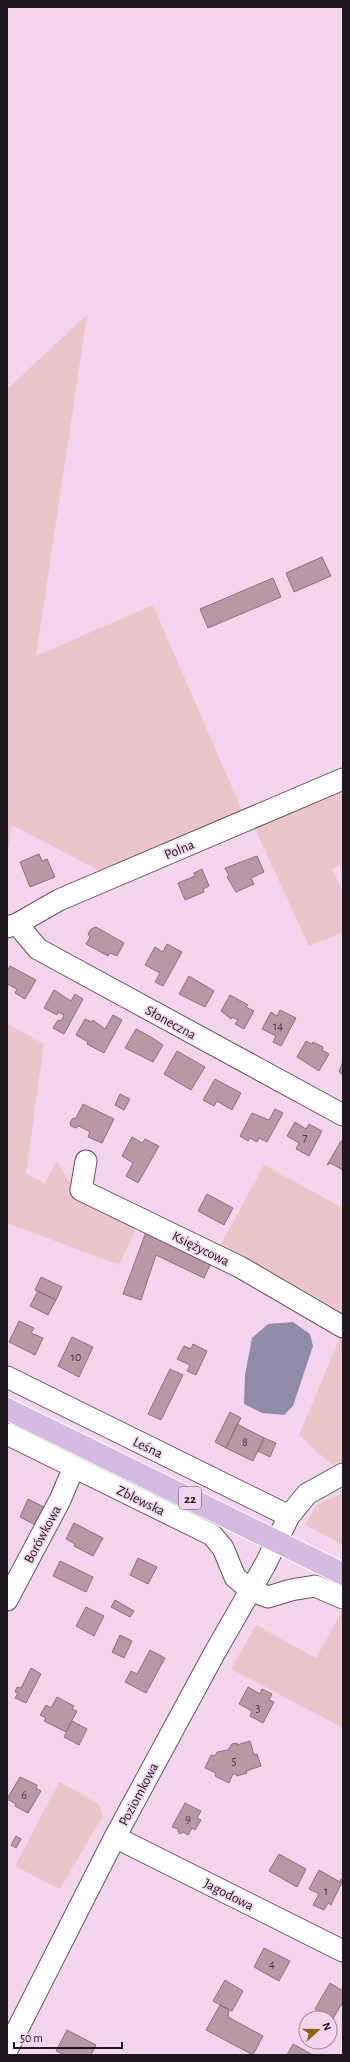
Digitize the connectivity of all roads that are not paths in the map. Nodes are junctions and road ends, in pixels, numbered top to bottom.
1 (343, 779) edge
2 (12, 925) edge
3 (343, 1115) edge
4 (86, 1161) dead end
5 (343, 1327) edge
6 (7, 1377) edge
7 (7, 1409) edge
8 (7, 1434) edge
9 (74, 1467) junction
10 (343, 1474) edge
11 (289, 1516) junction
12 (277, 1541) junction
13 (343, 1574) edge
14 (250, 1590) junction
15 (343, 1598) edge
16 (7, 1600) edge
17 (115, 1837) junction
18 (343, 1951) edge
19 (7, 2050) edge

1 - 2 street, Polna
2 - 3 street, Słoneczna
4 - 5 street, Księżycowa
6 - 11 street, Leśna
7 - 12 main road, Zblewska / 22
8 - 9 street, Zblewska
9 - 14 street, Zblewska
9 - 16 street, Borówkowa
10 - 11 street
11 - 12 street
12 - 13 main road, Zblewska / 22
12 - 14 street, Poziomkowa
14 - 15 street, Zblewska
14 - 17 street, Poziomkowa
17 - 18 street, Jagodowa
17 - 19 street, Poziomkowa

